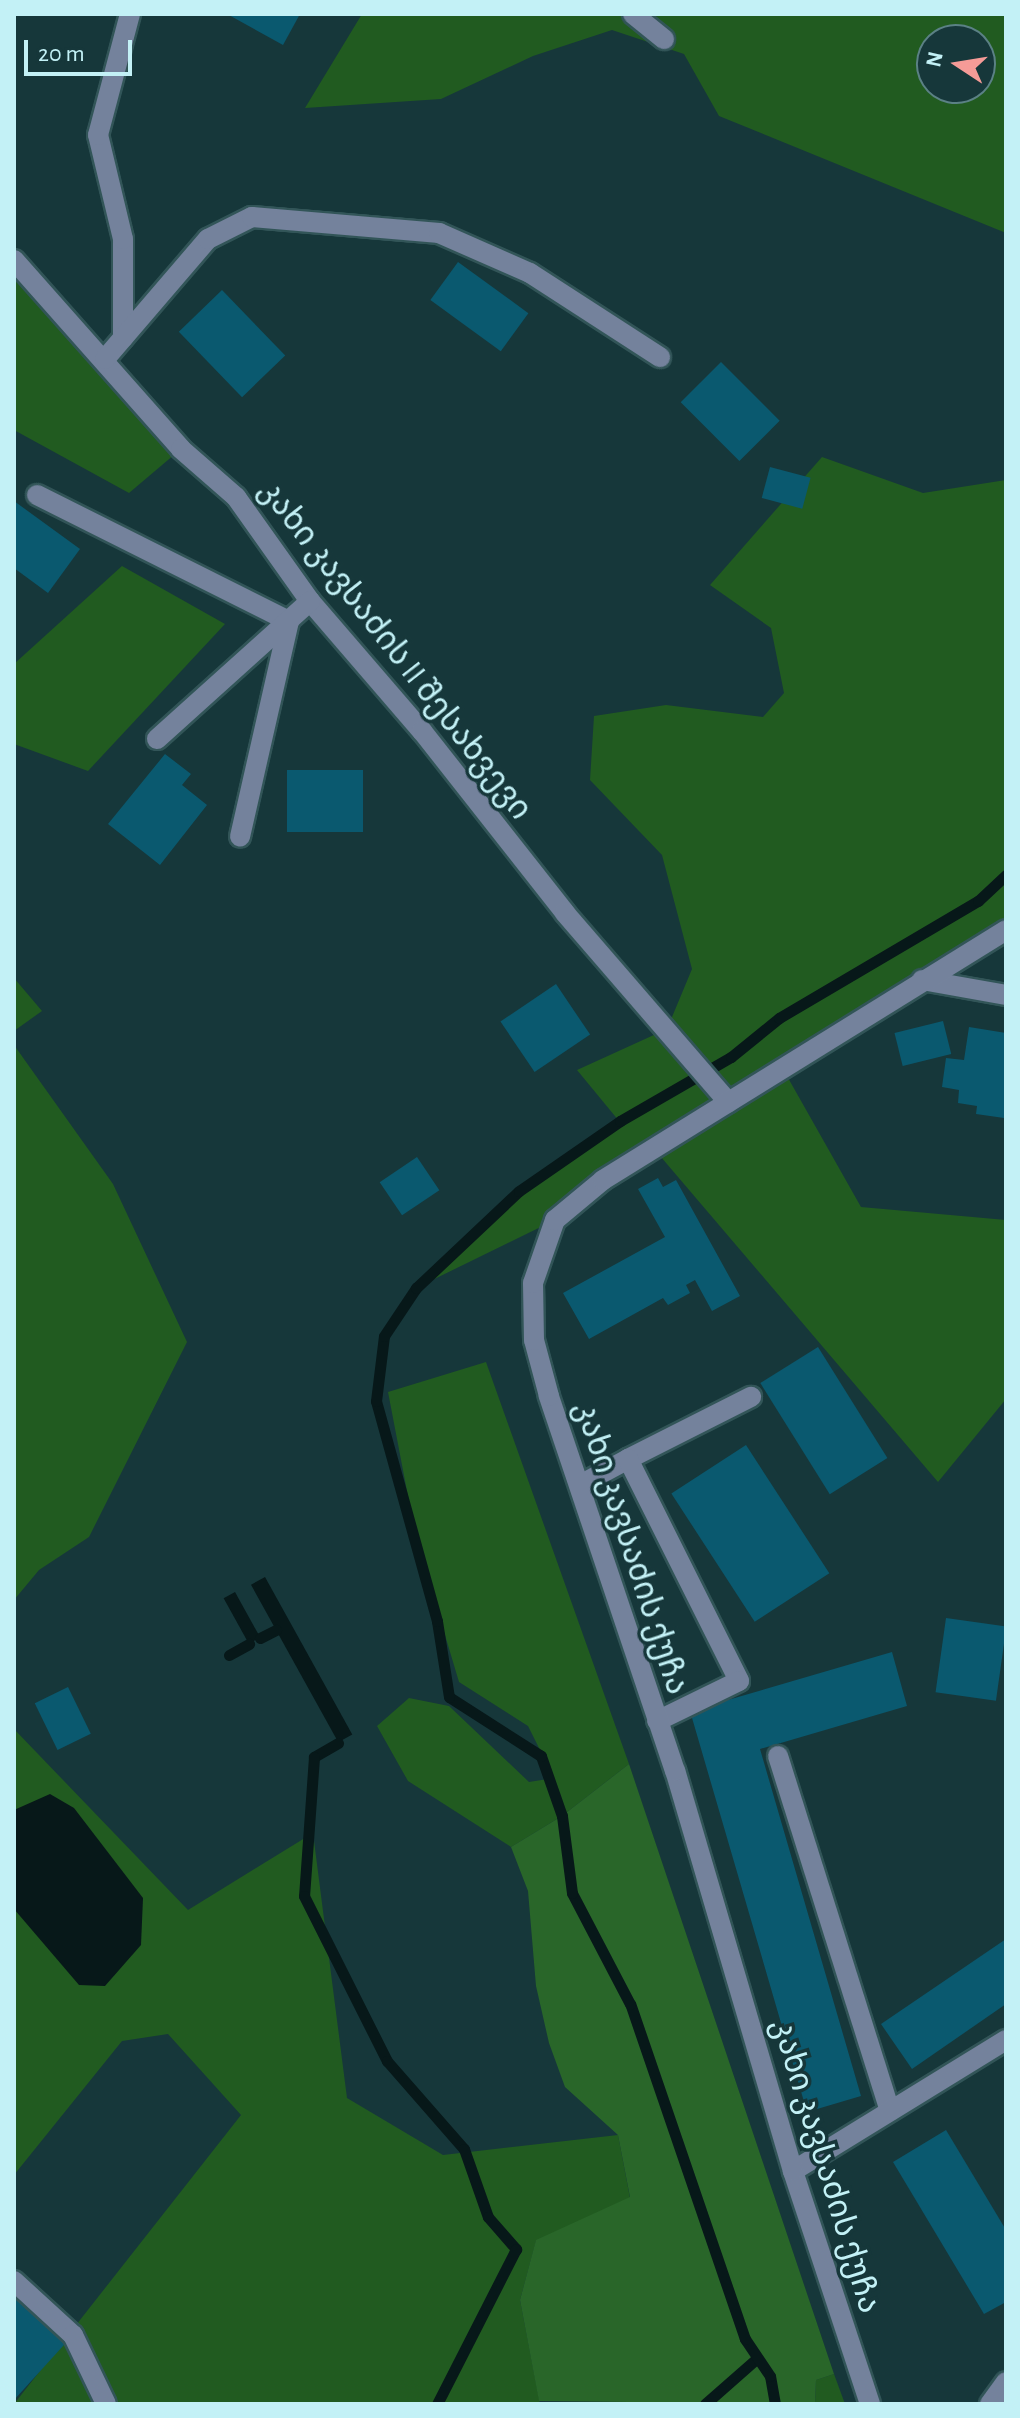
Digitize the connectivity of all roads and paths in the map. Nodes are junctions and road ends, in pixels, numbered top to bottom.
1 (130, 14) edge
2 (633, 14) edge
3 (664, 39) dead end
4 (14, 260) edge
5 (123, 338) junction
6 (660, 357) dead end
7 (105, 359) junction
8 (37, 495) dead end
9 (310, 601) junction
10 (289, 621) junction
11 (157, 739) dead end
12 (240, 836) dead end
13 (1006, 930) edge
14 (922, 980) junction
15 (1006, 995) edge
16 (722, 1096) junction
17 (751, 1397) dead end
18 (628, 1459) junction
19 (580, 1485) junction
20 (657, 1721) junction
21 (778, 1756) dead end
22 (1006, 2040) edge
23 (890, 2111) junction
24 (793, 2171) junction
25 (18, 2293) edge
26 (1006, 2382) edge
27 (106, 2404) edge
28 (870, 2404) edge
29 (990, 2404) edge

1 - 5 street
2 - 3 street
4 - 7 street, კახი კავსაძის II შესახვევი
5 - 6 street
5 - 7 street
7 - 9 street, კახი კავსაძის II შესახვევი
8 - 10 street
9 - 10 street
9 - 16 street, კახი კავსაძის II შესახვევი
10 - 11 street
10 - 12 street
13 - 14 street, კახი კავსაძის ქუჩა
14 - 15 street
14 - 16 street, კახი კავსაძის ქუჩა
16 - 19 street, კახი კავსაძის ქუჩა
17 - 18 street
18 - 19 street
18 - 20 street
19 - 20 street, კახი კავსაძის ქუჩა
20 - 24 street, კახი კავსაძის ქუჩა
21 - 23 street
22 - 23 street
23 - 24 street
24 - 28 street, კახი კავსაძის ქუჩა
25 - 27 street
26 - 29 street

